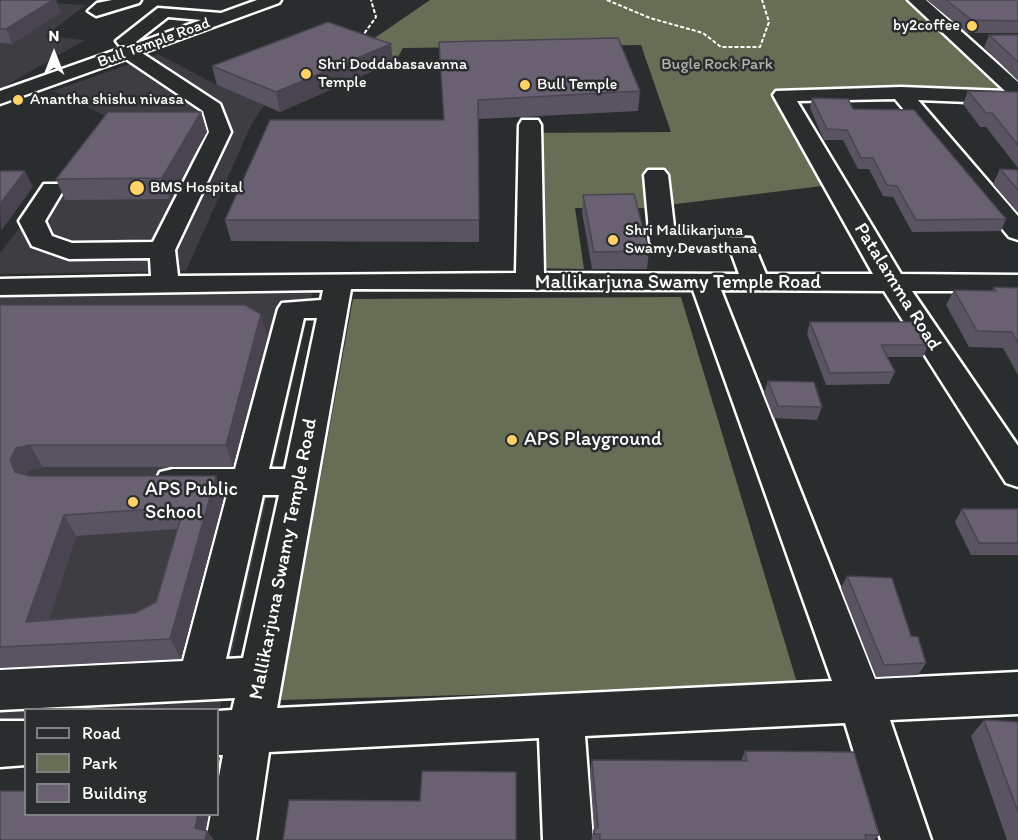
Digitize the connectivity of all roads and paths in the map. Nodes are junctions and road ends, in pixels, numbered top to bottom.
1 (133, 0) edge
2 (268, 0) edge
3 (371, 0) edge
4 (607, 0) edge
5 (762, 0) edge
6 (916, 0) edge
7 (96, 11) dead end
8 (226, 17) junction
9 (960, 40) junction
10 (983, 40) edge
11 (357, 42) edge
12 (127, 47) junction
13 (902, 93) junction
14 (1018, 93) edge
15 (0, 98) edge
16 (1018, 98) edge
17 (530, 125) dead end
18 (656, 174) dead end
19 (52, 189) dead end
20 (1018, 232) edge
21 (162, 250) junction
22 (530, 282) junction
23 (704, 283) junction
24 (1018, 283) edge
25 (756, 284) junction
26 (893, 284) junction
27 (160, 285) junction
28 (0, 287) edge
29 (336, 295) junction
30 (1018, 474) edge
31 (146, 482) edge
32 (249, 482) junction
33 (300, 482) junction
34 (261, 677) junction
35 (199, 680) junction
36 (0, 690) edge
37 (1018, 693) edge
38 (861, 701) junction
39 (561, 716) junction
40 (233, 733) edge
41 (24, 743) edge
42 (0, 744) edge
43 (231, 840) edge
44 (568, 840) edge
45 (906, 840) edge

1 - 7 street
2 - 8 street, Bull Temple Road
3 - 11 path
4 - 5 path
6 - 9 street
8 - 12 street, Bull Temple Road
8 - 12 street
9 - 10 street
9 - 14 street
12 - 15 street, Bull Temple Road
12 - 21 street
13 - 16 street
13 - 20 street
13 - 26 street, Patalamma Road
17 - 22 street
18 - 25 street
19 - 21 street
21 - 27 street
22 - 23 street, Mallikarjuna Swamy Temple Road
22 - 29 street, Mallikarjuna Swamy Temple Road
23 - 25 street, Mallikarjuna Swamy Temple Road
23 - 38 street
24 - 26 street, Mallikarjuna Swamy Temple Road
25 - 26 street, Mallikarjuna Swamy Temple Road
26 - 30 street, Patalamma Road
27 - 28 street, Mallikarjuna Swamy Temple Road
27 - 29 street, Mallikarjuna Swamy Temple Road
29 - 32 street
29 - 33 street, Mallikarjuna Swamy Temple Road
31 - 32 street
32 - 33 street
32 - 35 street
33 - 34 street, Mallikarjuna Swamy Temple Road
34 - 35 street
34 - 40 street, Mallikarjuna Swamy Temple Road
35 - 36 street
37 - 38 street
38 - 39 street
38 - 45 street
39 - 40 street
39 - 44 street
40 - 43 street, Mallikarjuna Swamy Temple Road
41 - 42 street

